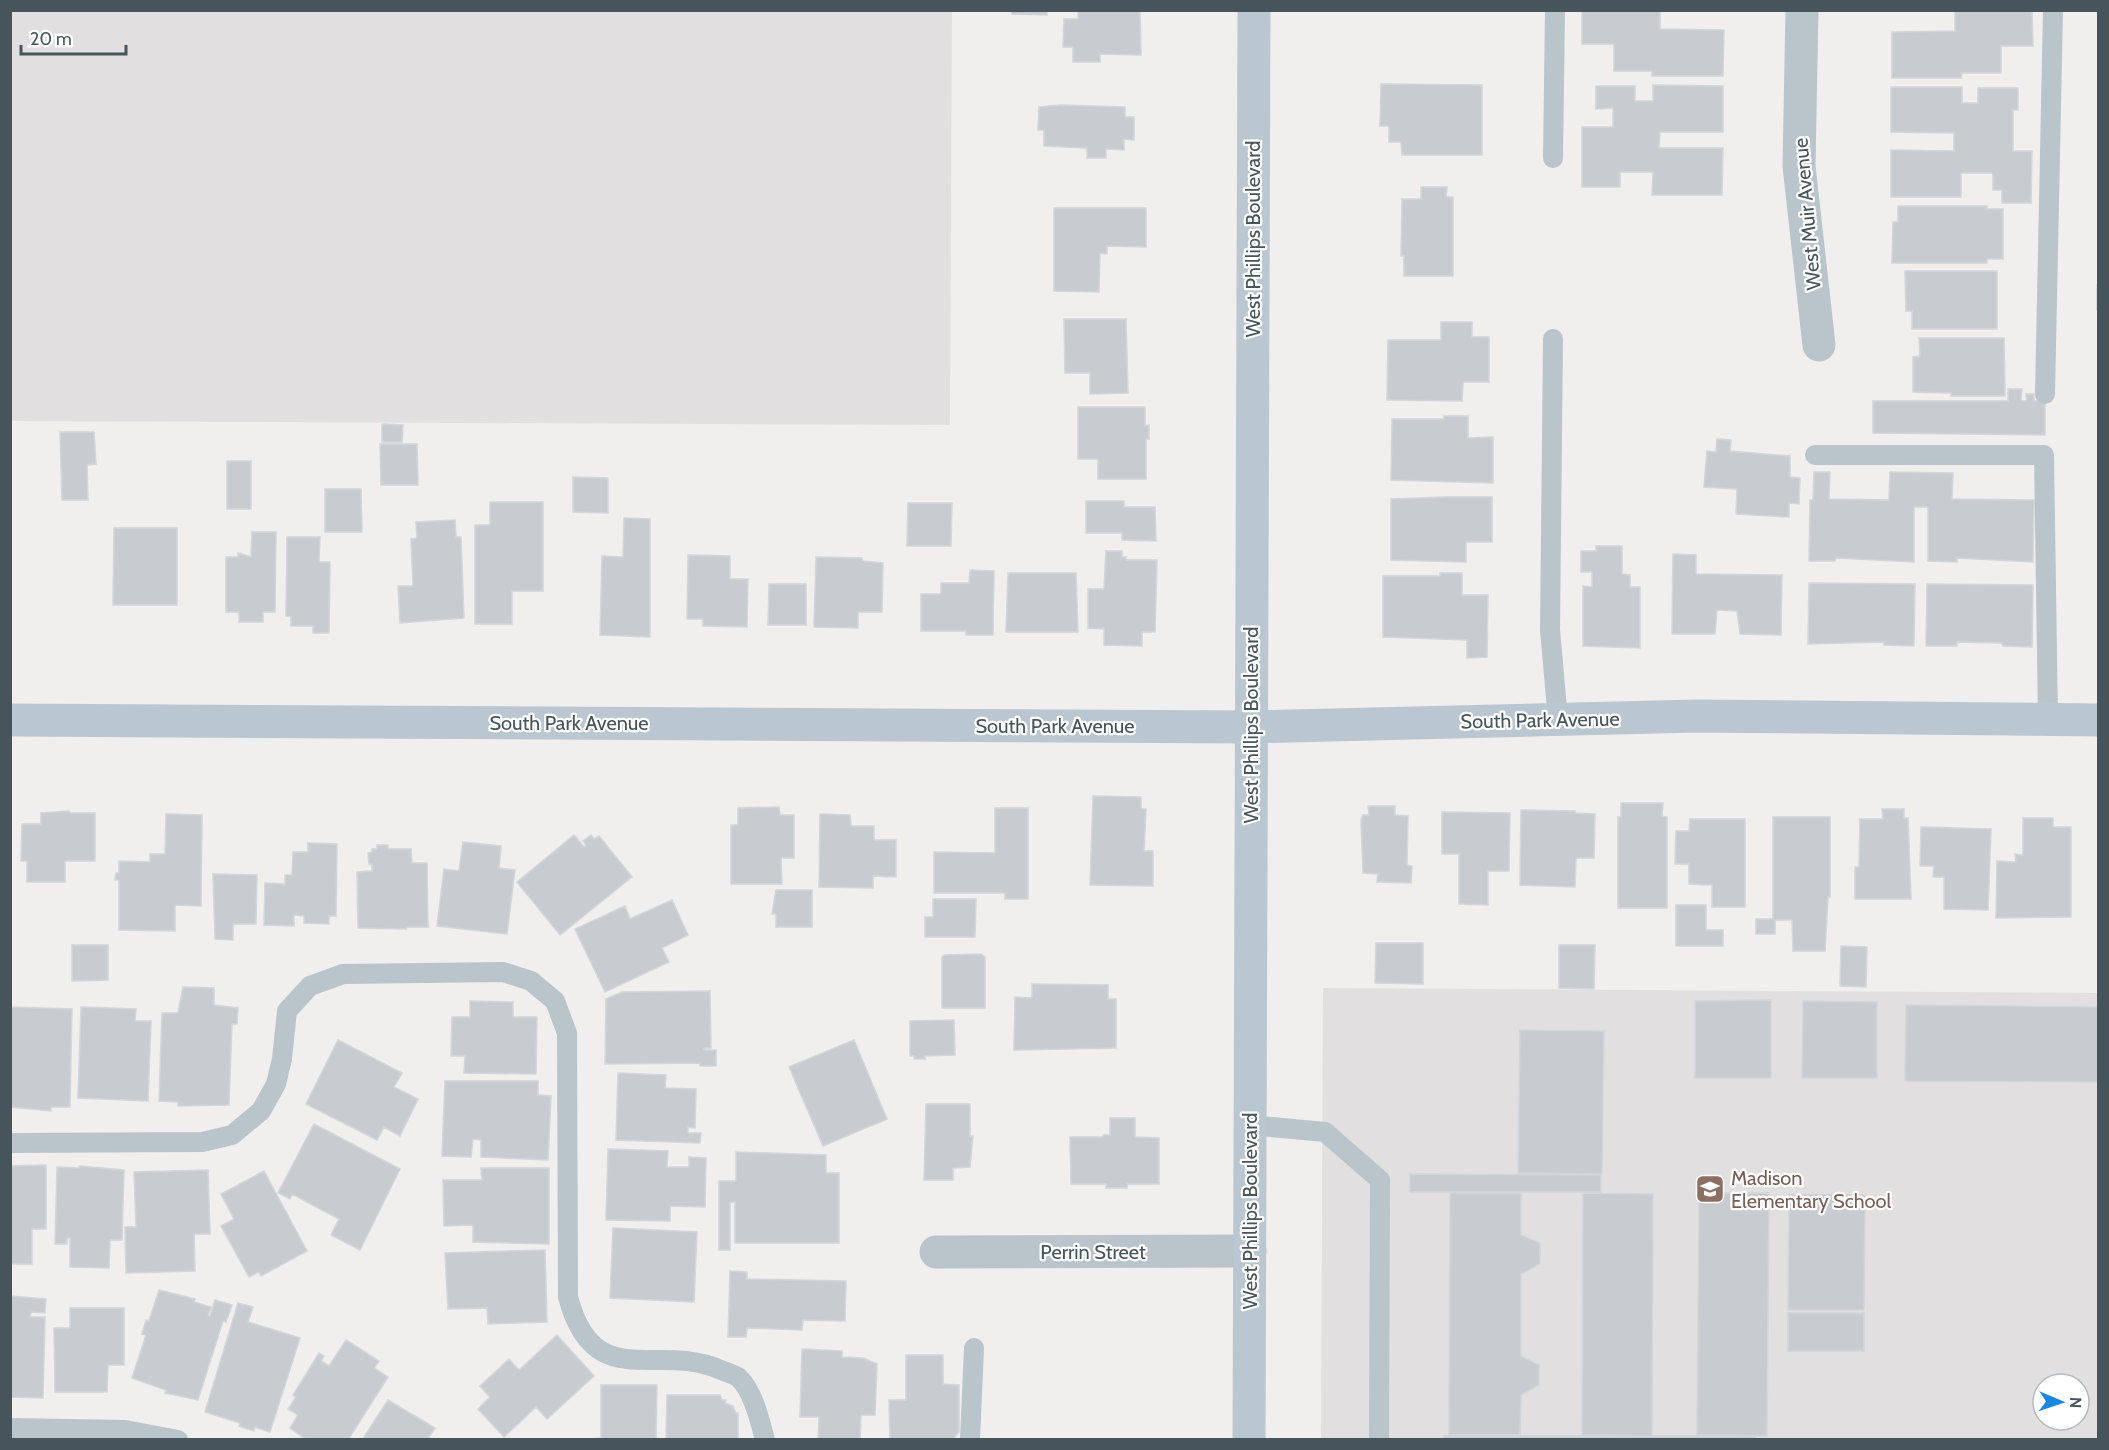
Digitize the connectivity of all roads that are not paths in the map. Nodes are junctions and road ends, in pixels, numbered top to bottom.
1 (1254, 10) edge
2 (1555, 10) edge
3 (1802, 10) edge
4 (2053, 10) edge
5 (1553, 158) dead end
6 (1553, 339) dead end
7 (1819, 345) dead end
8 (2045, 394) dead end
9 (1815, 454) dead end
10 (10, 720) edge
11 (1558, 720) junction
12 (2048, 720) junction
13 (2098, 720) edge
14 (1251, 727) junction
15 (1250, 1125) junction
16 (10, 1143) edge
17 (1250, 1251) junction
18 (936, 1252) dead end
19 (974, 1348) dead end
20 (10, 1428) edge
21 (70, 1434) edge
22 (178, 1440) edge
23 (765, 1440) edge
24 (970, 1440) edge
25 (1249, 1440) edge
26 (1379, 1440) edge

1 - 14 street, West Phillips Boulevard
2 - 5 lane
3 - 7 street, West Muir Avenue
4 - 8 lane
6 - 11 lane
9 - 12 lane
10 - 14 street, South Park Avenue
11 - 12 street, South Park Avenue
11 - 14 street, South Park Avenue
12 - 13 street, South Park Avenue
14 - 15 street, West Phillips Boulevard
15 - 17 street, West Phillips Boulevard
15 - 26 lane
16 - 23 lane
17 - 18 street, Perrin Street
17 - 25 street, West Phillips Boulevard
19 - 24 lane
20 - 21 lane
21 - 22 lane

